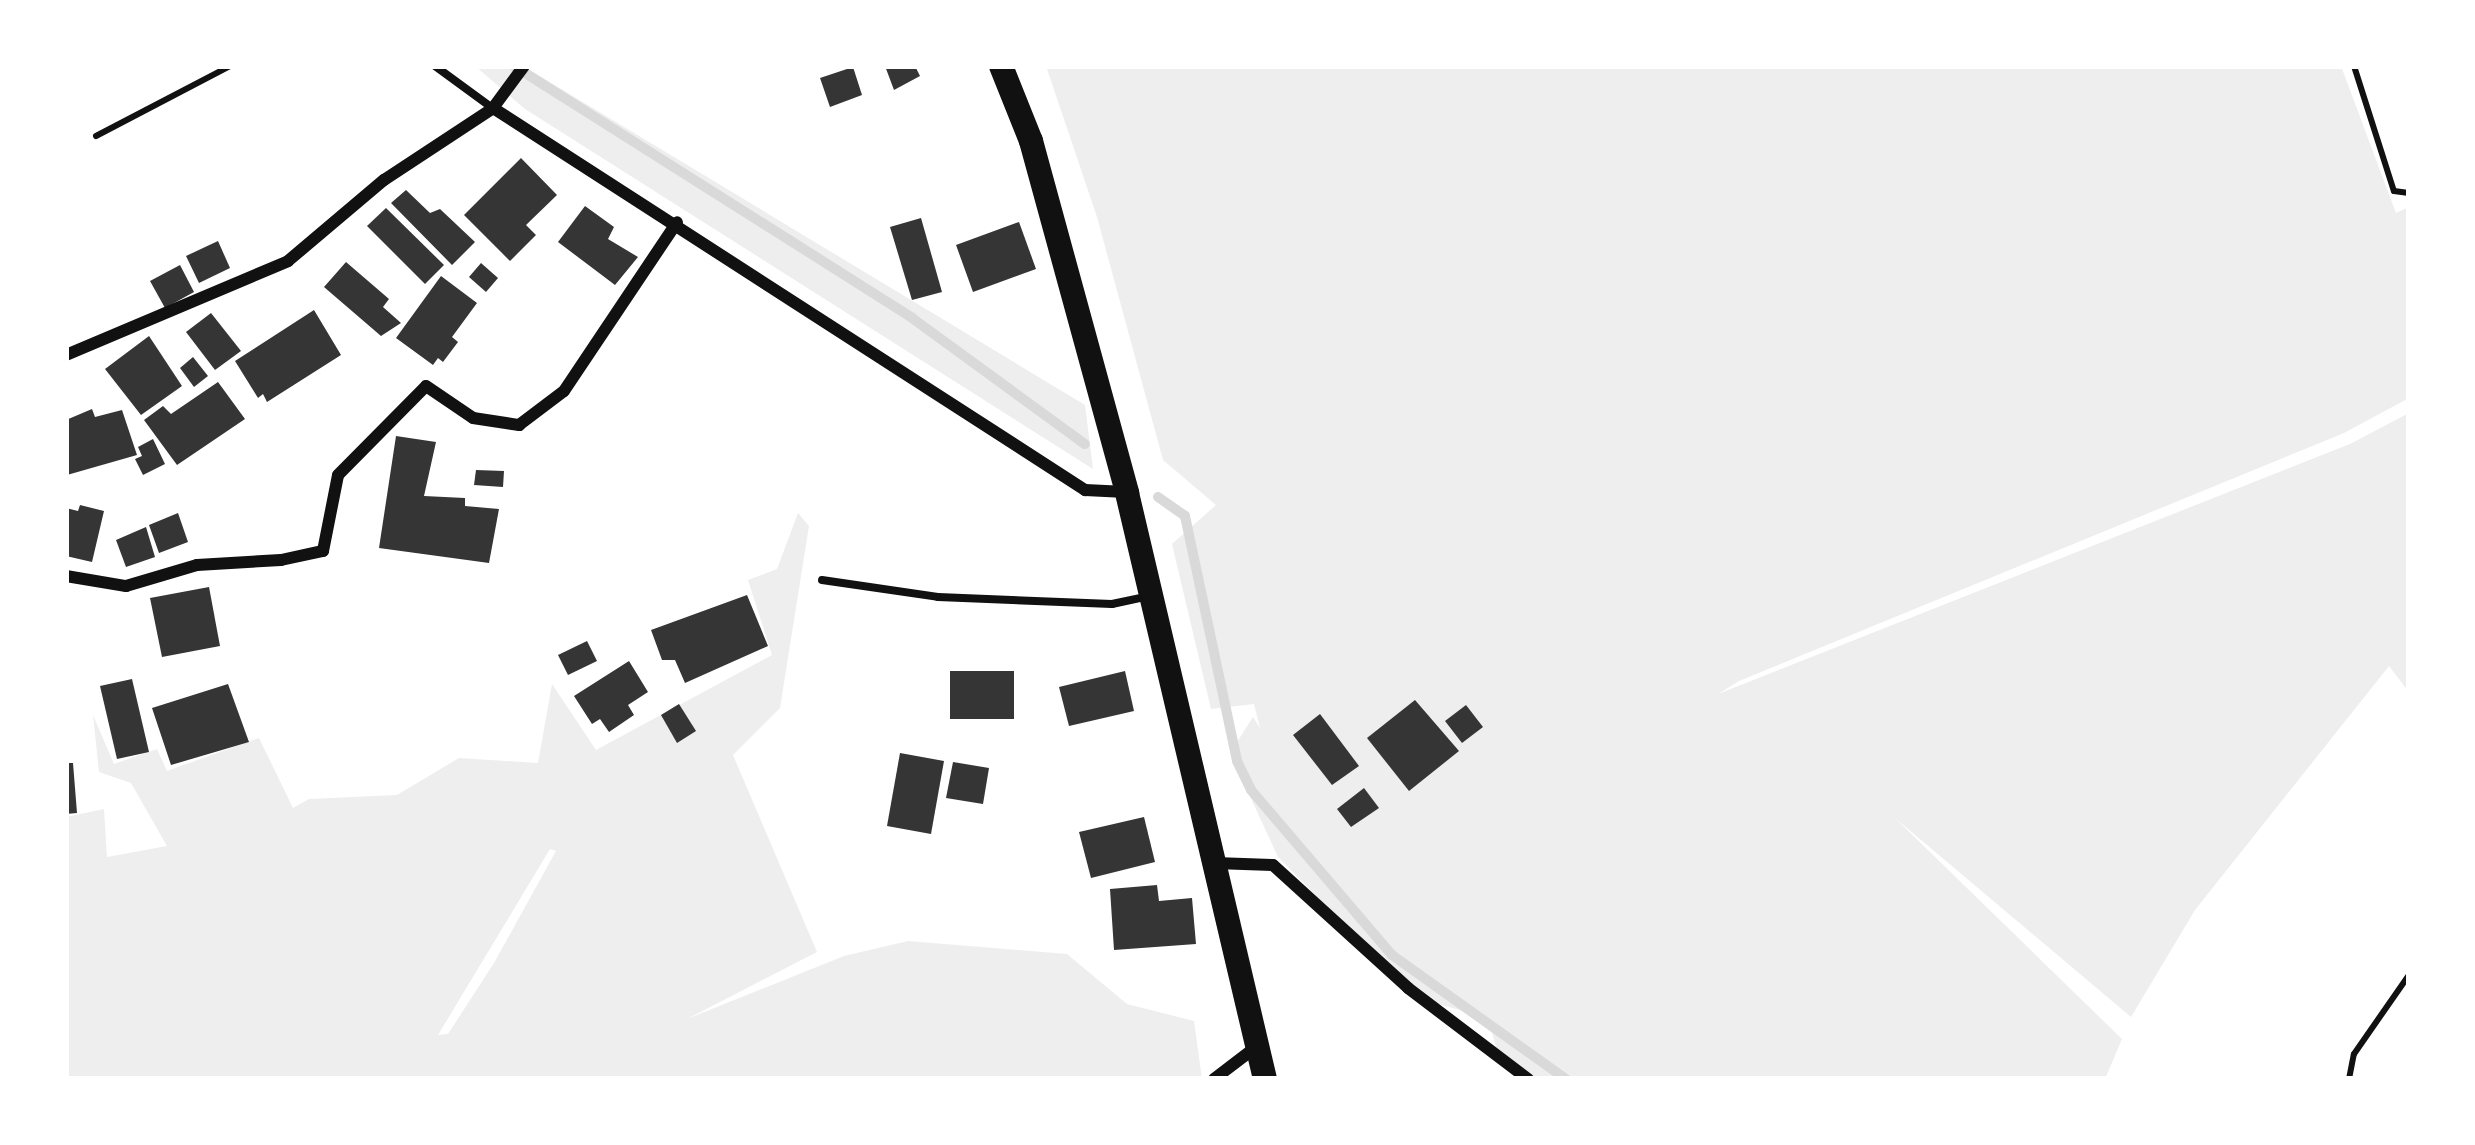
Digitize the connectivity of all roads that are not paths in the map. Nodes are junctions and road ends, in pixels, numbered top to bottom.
1 (435, 66) edge
2 (524, 66) edge
3 (1001, 66) edge
4 (493, 108) junction
5 (676, 222) junction
6 (66, 355) edge
7 (1127, 493) junction
8 (66, 575) edge
9 (822, 580) dead end
10 (1152, 596) junction
11 (1215, 863) junction
12 (1258, 1046) junction
13 (1214, 1079) edge
14 (1265, 1079) edge
15 (1528, 1079) edge

1 - 4 lane
2 - 4 street
3 - 7 main road
4 - 5 street
4 - 6 street
5 - 7 street
5 - 8 street
7 - 10 main road
9 - 10 lane
10 - 11 main road
11 - 12 main road
11 - 15 street
12 - 13 street
12 - 14 main road

